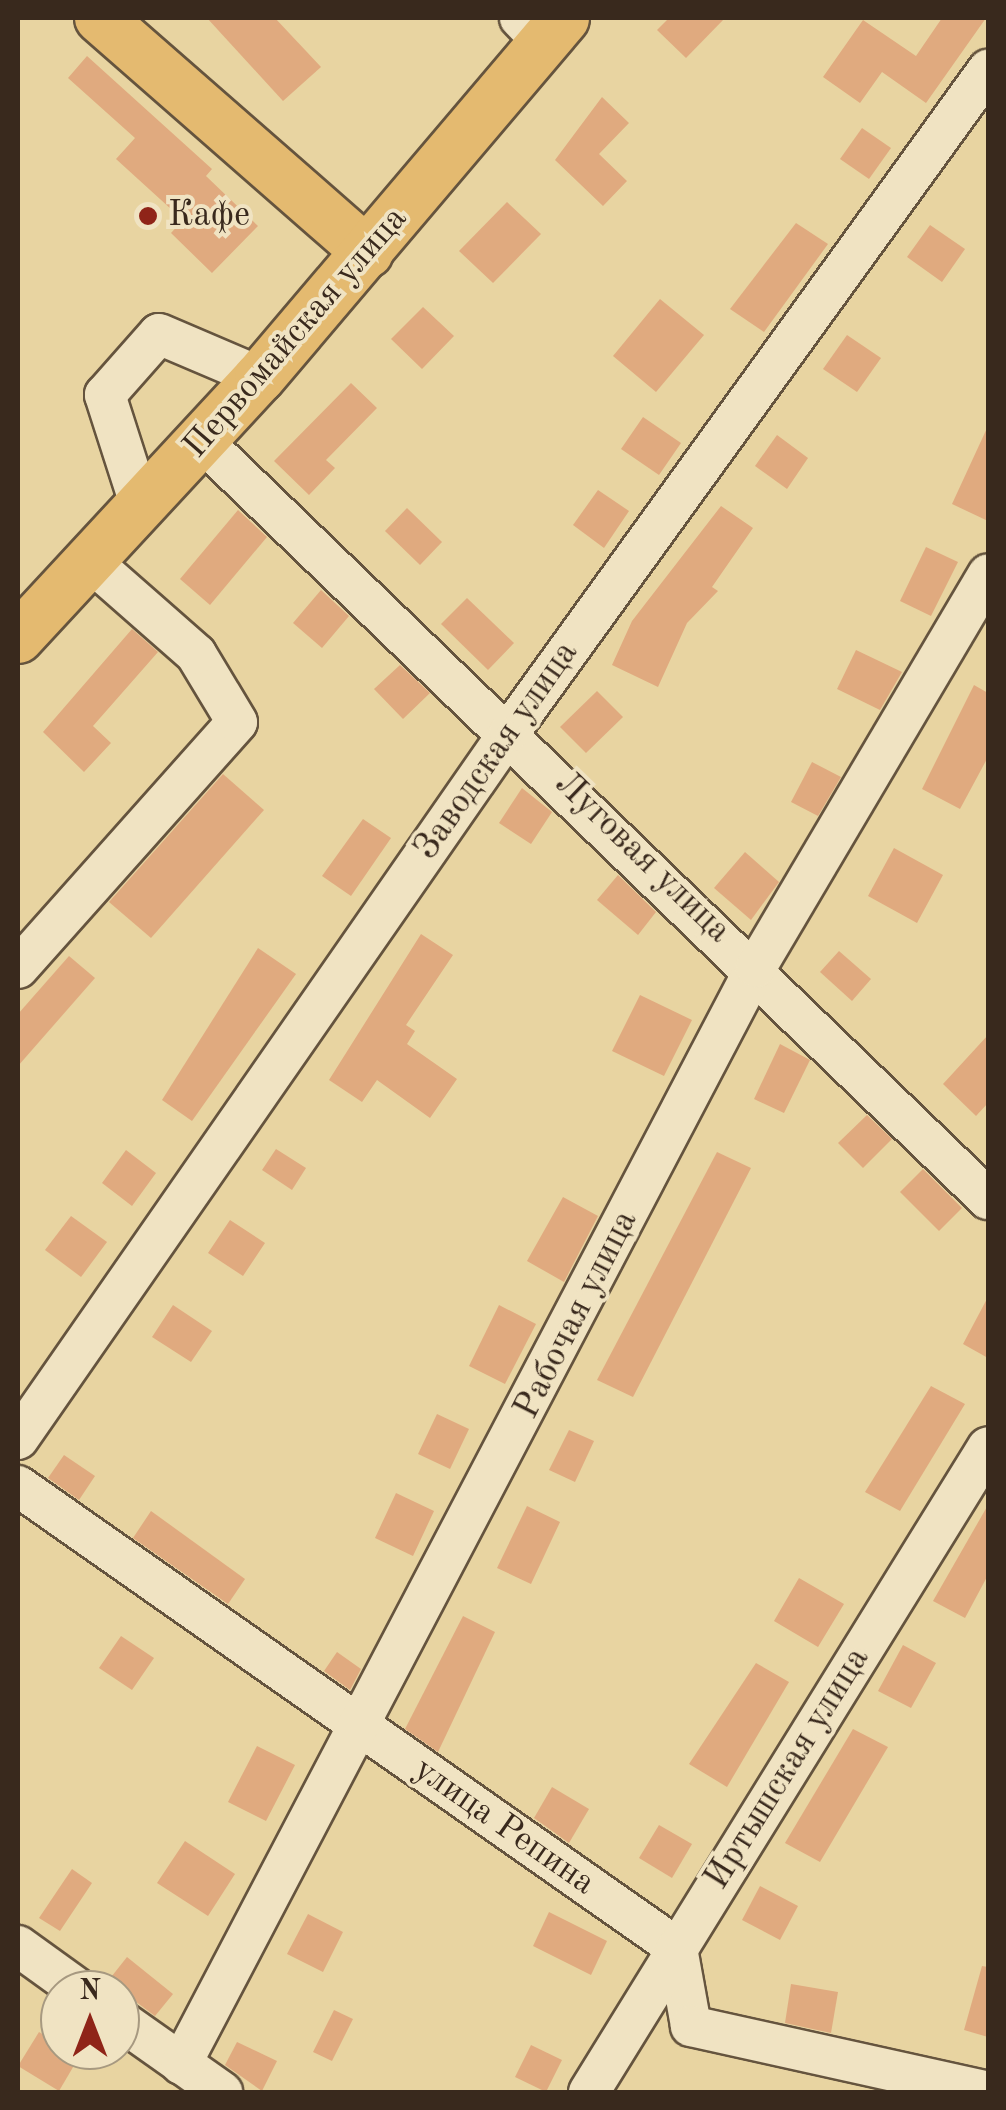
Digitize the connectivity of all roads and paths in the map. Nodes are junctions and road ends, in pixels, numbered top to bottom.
1 (100, 18) edge
2 (542, 26) edge
3 (988, 70) edge
4 (368, 253) junction
5 (260, 377) junction
6 (202, 442) junction
7 (141, 506) junction
8 (90, 561) junction
9 (988, 574) edge
10 (18, 638) edge
11 (510, 731) junction
12 (756, 967) junction
13 (18, 968) edge
14 (988, 1199) edge
15 (18, 1439) edge
16 (988, 1446) edge
17 (18, 1486) edge
18 (364, 1728) junction
19 (18, 1946) edge
20 (676, 1948) junction
21 (51, 1970) edge
22 (140, 2034) edge
23 (181, 2064) junction
24 (222, 2092) edge
25 (589, 2092) edge
26 (988, 2092) edge

1 - 4 main road
2 - 4 main road, Первомайская улица
3 - 11 street, Заводская улица
4 - 5 main road, Первомайская улица
5 - 6 main road, Первомайская улица
5 - 7 street
6 - 7 main road, Первомайская улица
6 - 11 street, Луговая улица
7 - 8 main road, Первомайская улица
8 - 10 main road, Первомайская улица
8 - 13 street
9 - 12 street, Рабочая улица
11 - 12 street, Луговая улица
11 - 15 street, Заводская улица
12 - 14 street, Луговая улица
12 - 18 street, Рабочая улица
16 - 20 street, Иртышская улица
17 - 18 street, улица Репина
18 - 20 street, улица Репина
18 - 23 street, Рабочая улица
19 - 21 street
20 - 25 street, Иртышская улица
20 - 26 street
22 - 23 street
23 - 24 street

